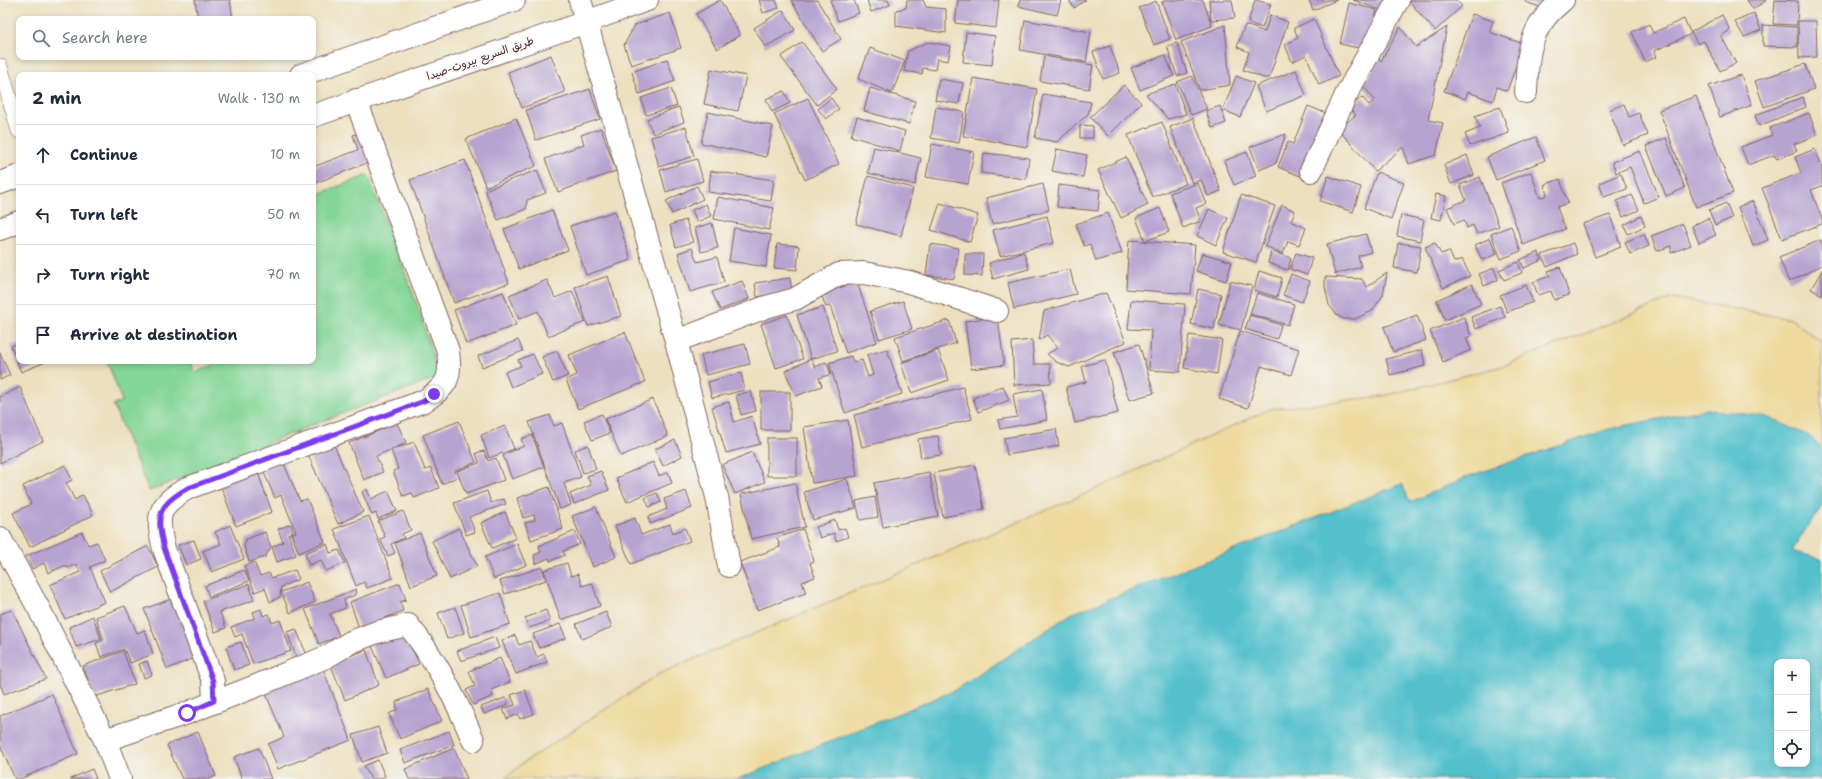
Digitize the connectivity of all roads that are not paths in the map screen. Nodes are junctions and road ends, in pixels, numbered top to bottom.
1 (514, 0) edge
2 (580, 0) edge
3 (647, 0) edge
4 (1398, 0) edge
5 (1563, 0) edge
6 (586, 22) junction
7 (0, 66) edge
8 (310, 72) edge
9 (1526, 92) dead end
10 (356, 100) junction
11 (316, 115) edge
12 (16, 121) edge
13 (1311, 171) dead end
14 (16, 177) edge
15 (0, 183) edge
16 (16, 223) edge
17 (0, 229) edge
18 (996, 311) dead end
19 (676, 341) junction
20 (0, 538) edge
21 (729, 566) dead end
22 (214, 701) junction
23 (105, 740) junction
24 (473, 740) dead end
25 (120, 779) edge

1 - 8 main road
2 - 6 main road
3 - 6 main road, طريق السريع بيروت-صيدا
4 - 13 main road
5 - 9 main road
6 - 10 main road, طريق السريع بيروت-صيدا
6 - 19 main road
7 - 12 lane
10 - 11 main road, طريق السريع بيروت-صيدا
10 - 22 main road
14 - 15 main road
16 - 17 main road
18 - 19 main road
19 - 21 main road
20 - 23 main road
22 - 23 main road
22 - 24 main road
23 - 25 main road

